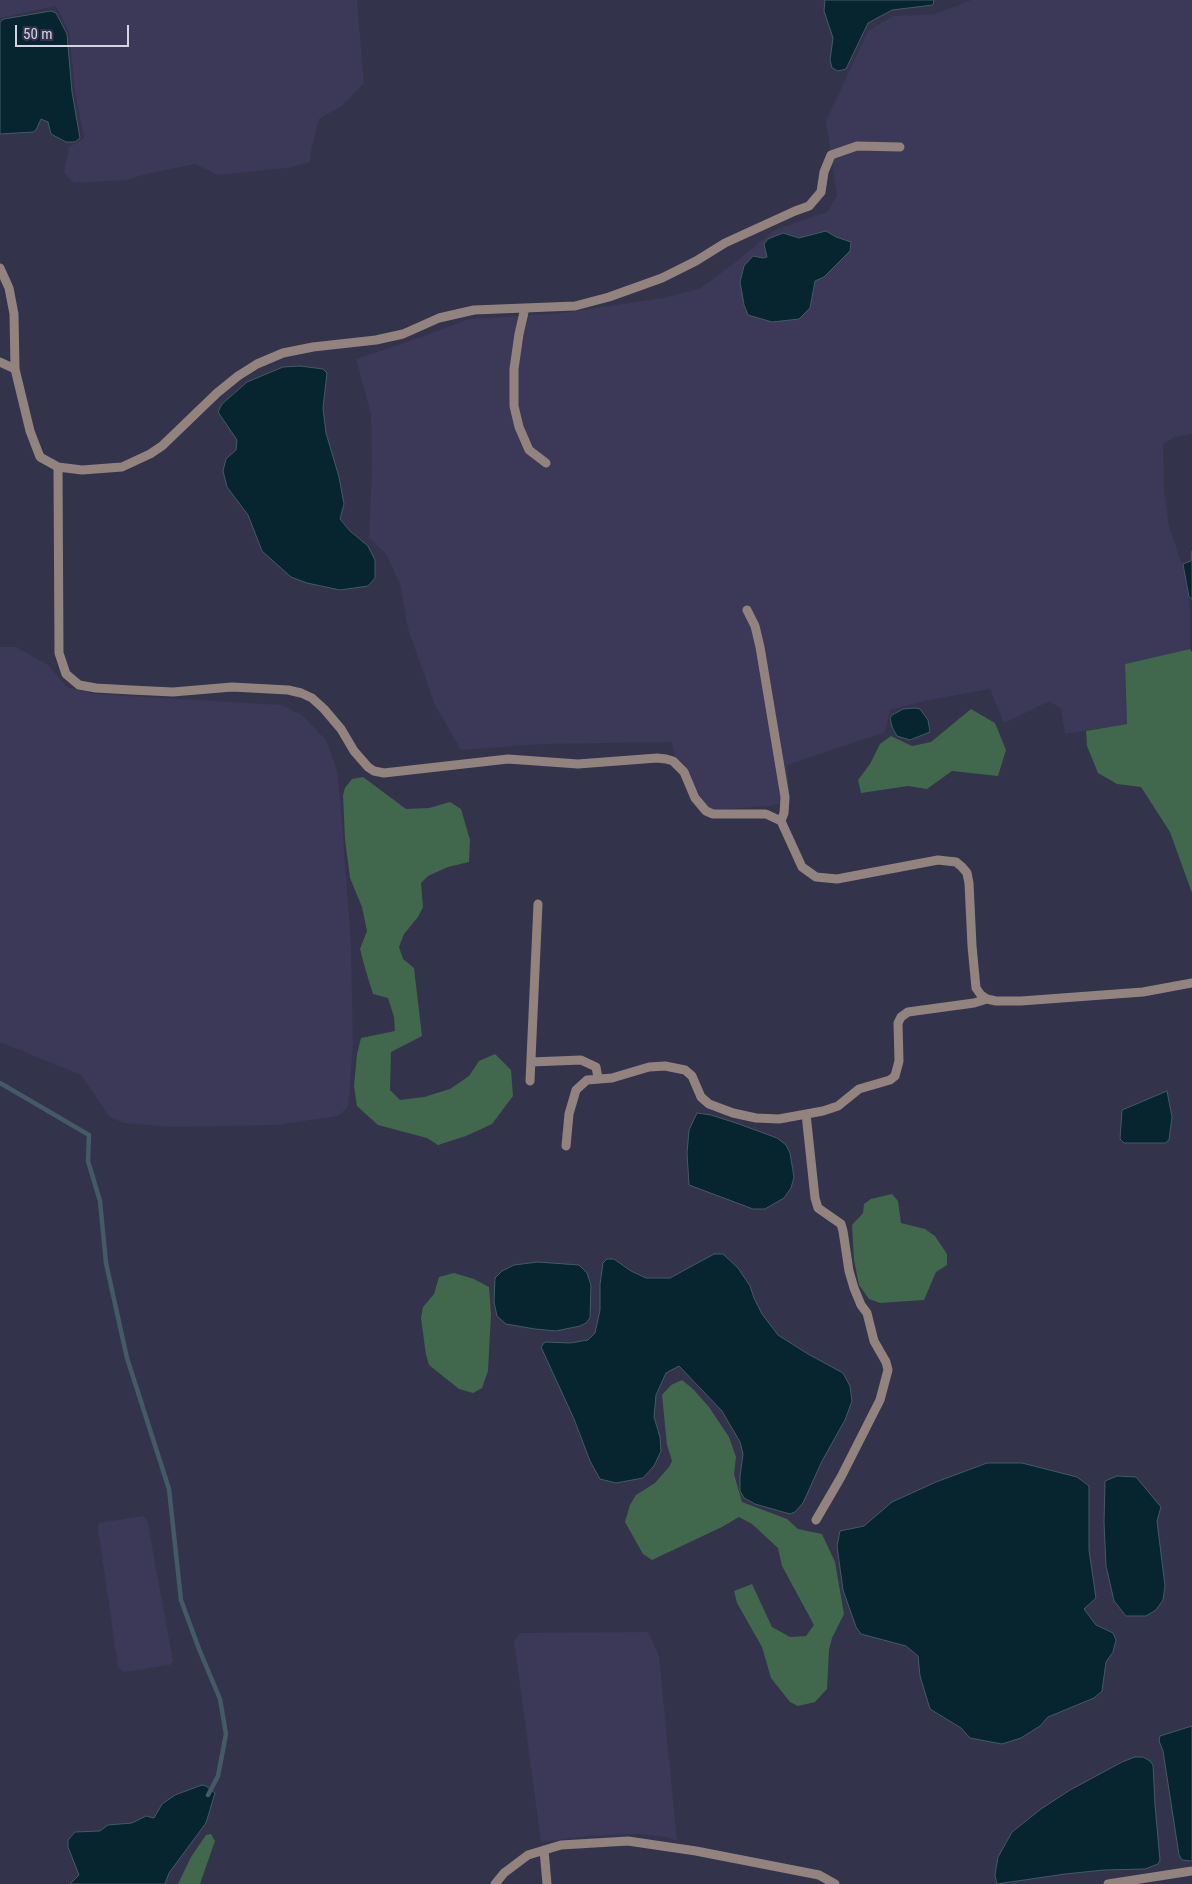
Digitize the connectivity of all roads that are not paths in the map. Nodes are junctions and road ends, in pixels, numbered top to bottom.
1 (900, 147) dead end
2 (0, 268) edge
3 (526, 308) junction
4 (0, 362) edge
5 (15, 369) junction
6 (546, 463) dead end
7 (58, 467) junction
8 (748, 610) dead end
9 (781, 821) junction
10 (538, 904) dead end
11 (1192, 983) edge
12 (987, 999) junction
13 (531, 1062) junction
14 (598, 1078) junction
15 (530, 1081) dead end
16 (806, 1114) junction
17 (566, 1146) dead end
18 (816, 1520) dead end
19 (544, 1850) junction
20 (1192, 1871) edge
21 (495, 1884) edge
22 (546, 1884) edge
23 (835, 1884) edge
24 (1108, 1884) edge

1 - 3 street
2 - 5 street
3 - 6 street
3 - 7 street
4 - 5 street
5 - 7 street
7 - 9 street
8 - 9 street
9 - 12 street
10 - 13 street
11 - 12 street
12 - 16 street
13 - 14 street
13 - 15 street
14 - 16 street
14 - 17 street
16 - 18 street
19 - 21 street
19 - 22 street
19 - 23 street
20 - 24 street

